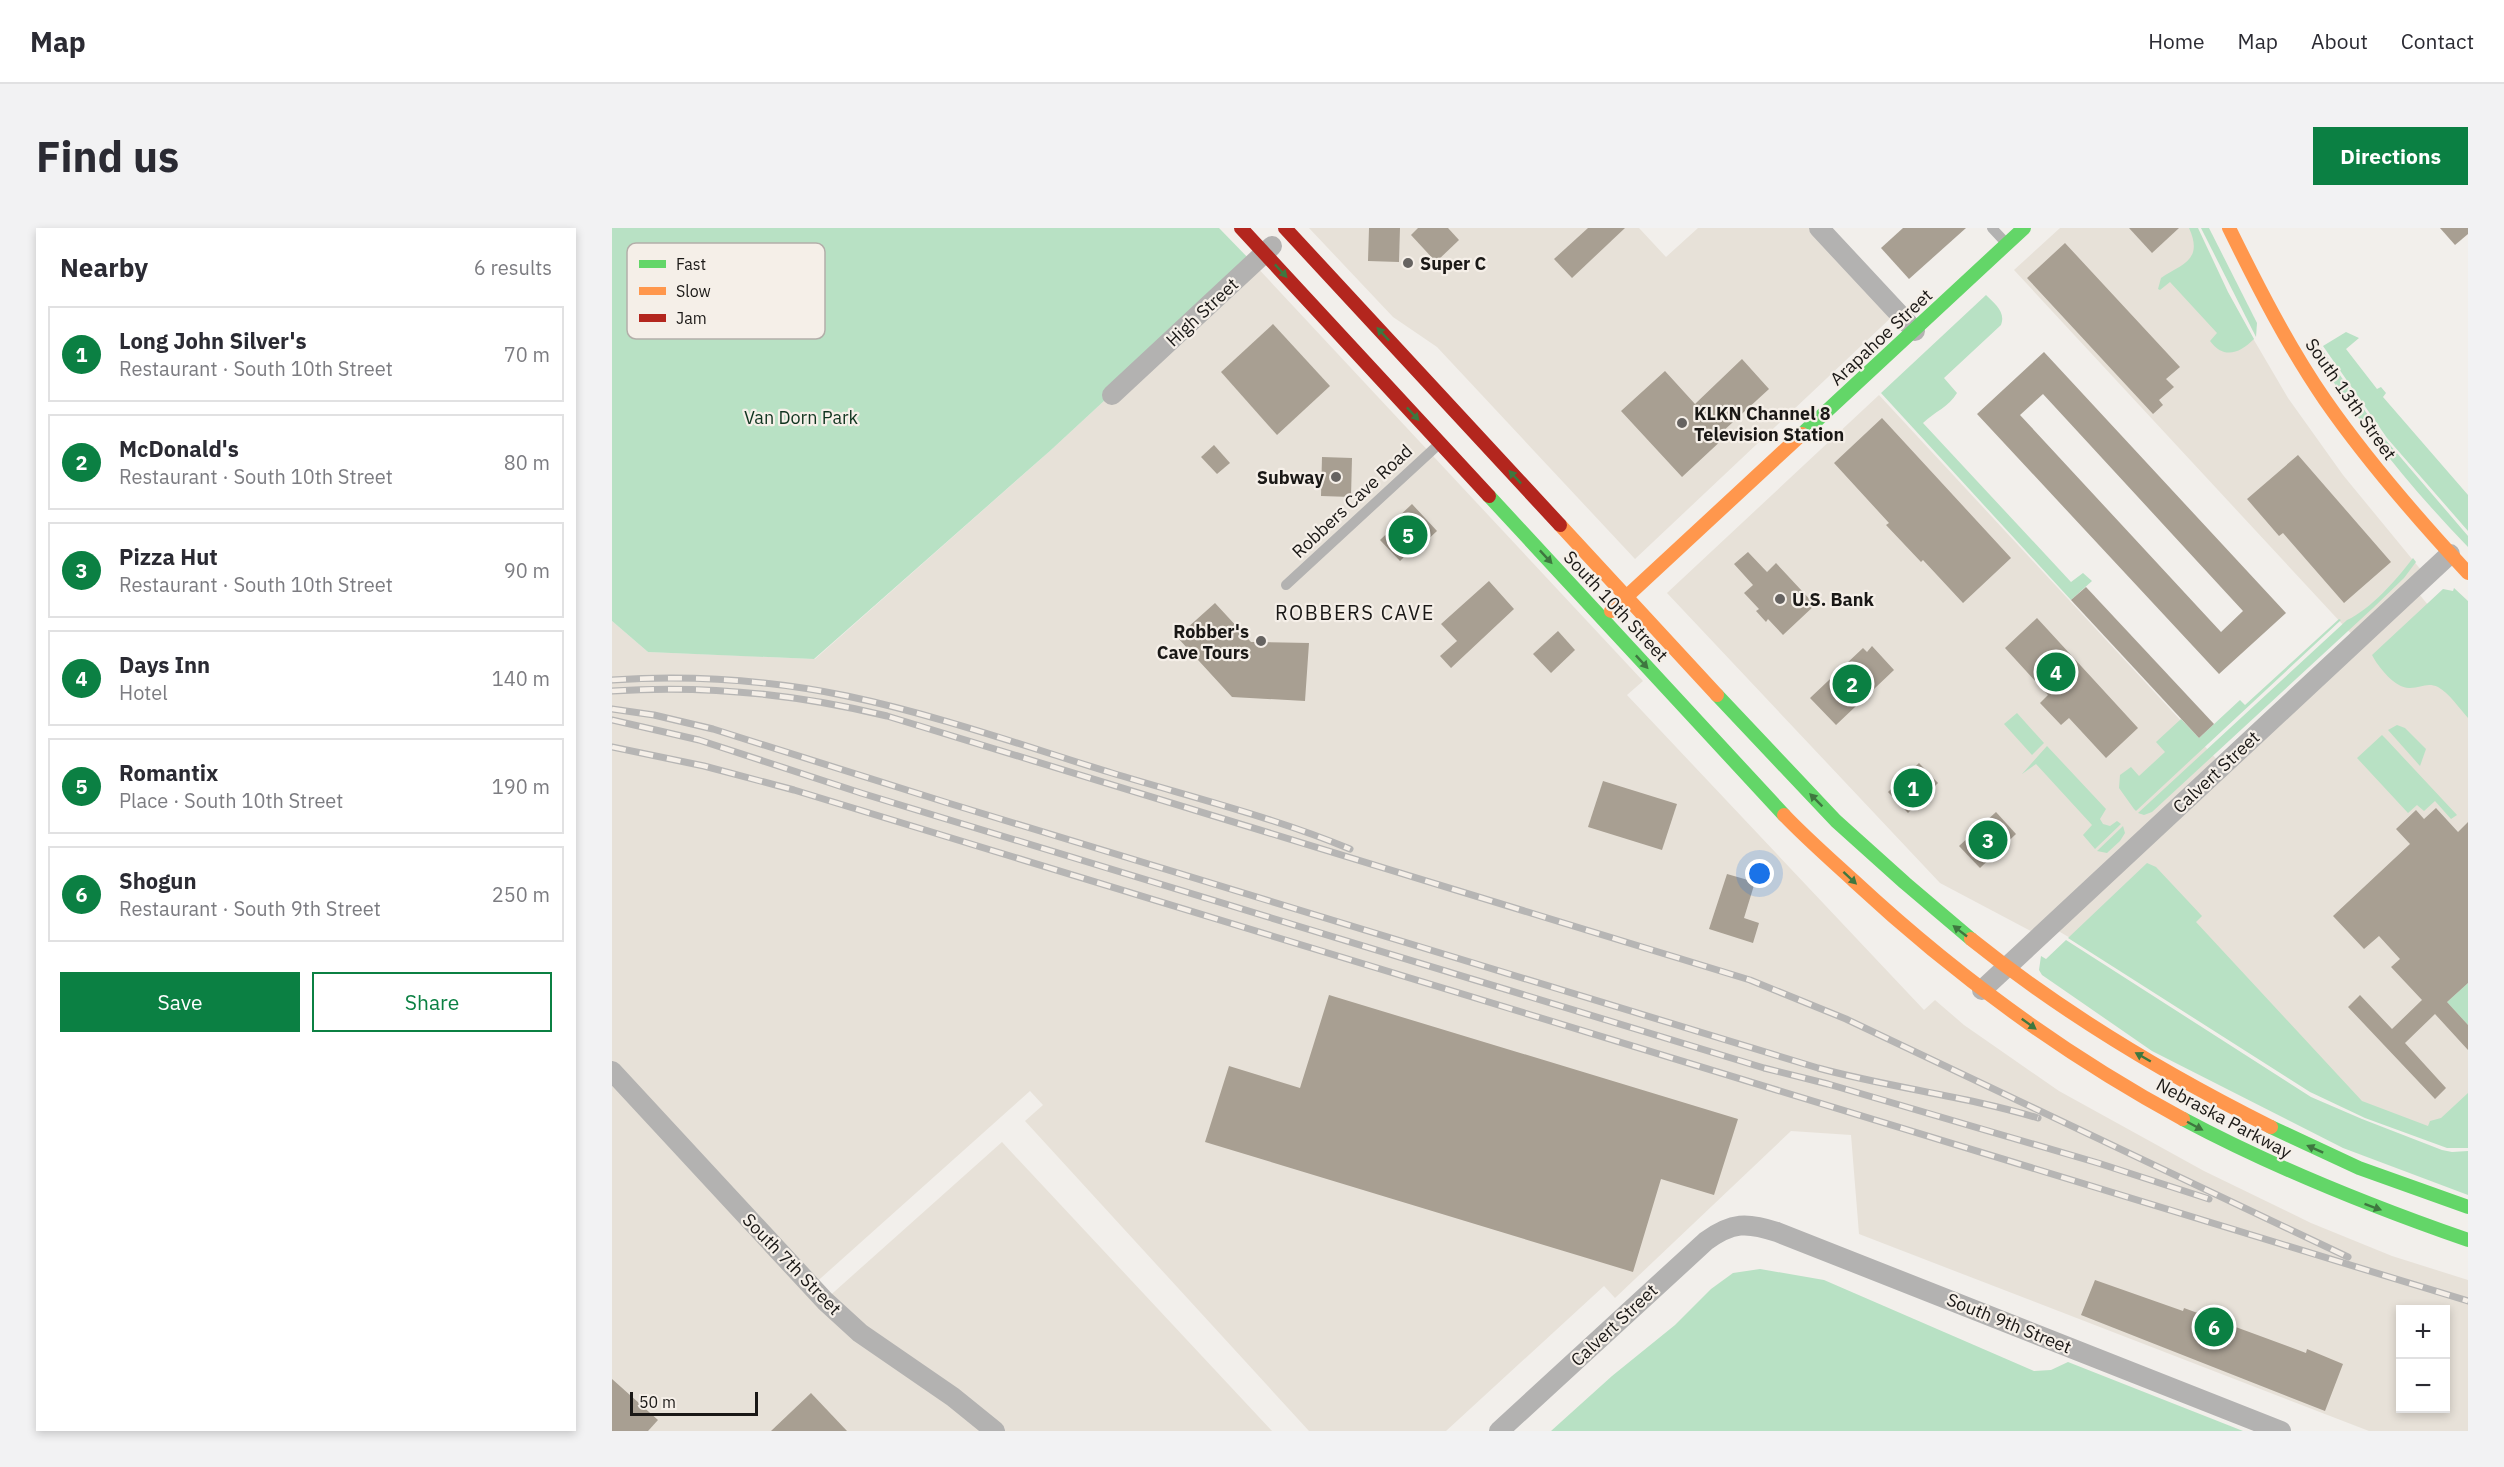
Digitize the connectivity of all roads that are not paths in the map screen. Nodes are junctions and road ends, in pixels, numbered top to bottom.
1 (1241, 228) edge
2 (1819, 228) edge
3 (1992, 228) edge
4 (2024, 228) edge
5 (2229, 228) edge
6 (1288, 229) edge
7 (2007, 244) junction
8 (1264, 253) junction
9 (1915, 331) junction
10 (1112, 395) dead end
11 (1440, 442) junction
12 (2450, 554) junction
13 (2468, 573) edge
14 (1286, 585) dead end
15 (1626, 597) junction
16 (1603, 619) junction
17 (2006, 967) junction
18 (1982, 990) junction
19 (612, 1071) edge
20 (2468, 1207) edge
21 (1734, 1225) joint
22 (2468, 1240) edge
23 (996, 1431) edge
24 (1499, 1431) edge
25 (2281, 1431) edge

1 - 8 main road, South 10th Street
2 - 9 street
3 - 7 lane
4 - 7 main road, Arapahoe Street
5 - 12 main road, South 13th Street
6 - 8 street, High Street
15 -> 6 main road, South 10th Street
7 - 9 main road, Arapahoe Street
8 - 10 street, High Street
8 -> 11 main road, South 10th Street
9 - 15 main road, Arapahoe Street
11 - 14 lane, Robbers Cave Road
11 -> 16 main road, South 10th Street
12 - 13 main road, South 13th Street
12 - 17 street, Calvert Street
15 - 16 main road, Arapahoe Street
17 -> 15 main road, South 10th Street
16 -> 18 main road, South 10th Street
17 - 18 street, Calvert Street
20 -> 17 main road, Nebraska Parkway
18 -> 22 main road, Nebraska Parkway
19 - 23 street, South 7th Street
21 - 24 street, Calvert Street
21 - 25 street, South 9th Street

